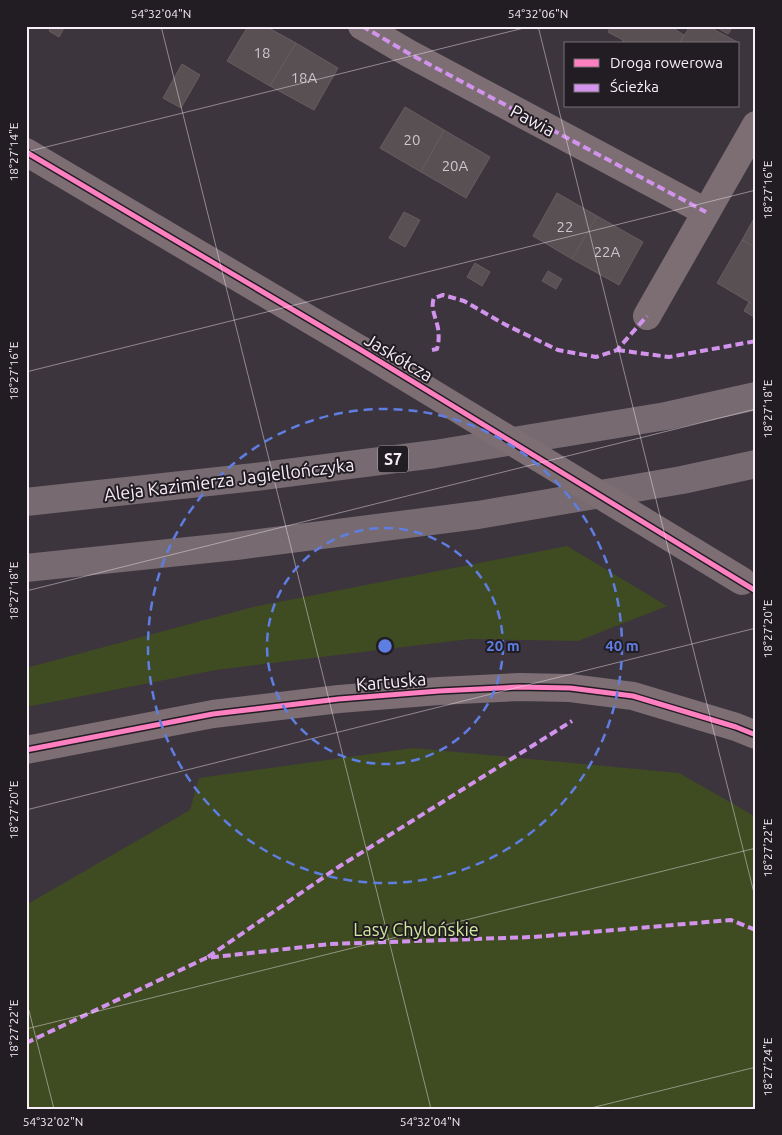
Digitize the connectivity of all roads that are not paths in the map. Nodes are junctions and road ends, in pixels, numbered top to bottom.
1 (362, 26) edge
2 (756, 125) edge
3 (26, 152) edge
4 (706, 212) junction
5 (647, 316) dead end
6 (756, 396) edge
7 (756, 464) edge
8 (26, 502) edge
9 (26, 568) edge
10 (749, 586) edge
11 (749, 725) edge
12 (26, 750) edge

1 - 4 street, Pawia
2 - 4 street
3 - 10 street, Jaskółcza, bridge
4 - 5 street
6 - 8 highway, Aleja Kazimierza Jagiellończyka / S7
7 - 9 highway
11 - 12 street, Kartuska

